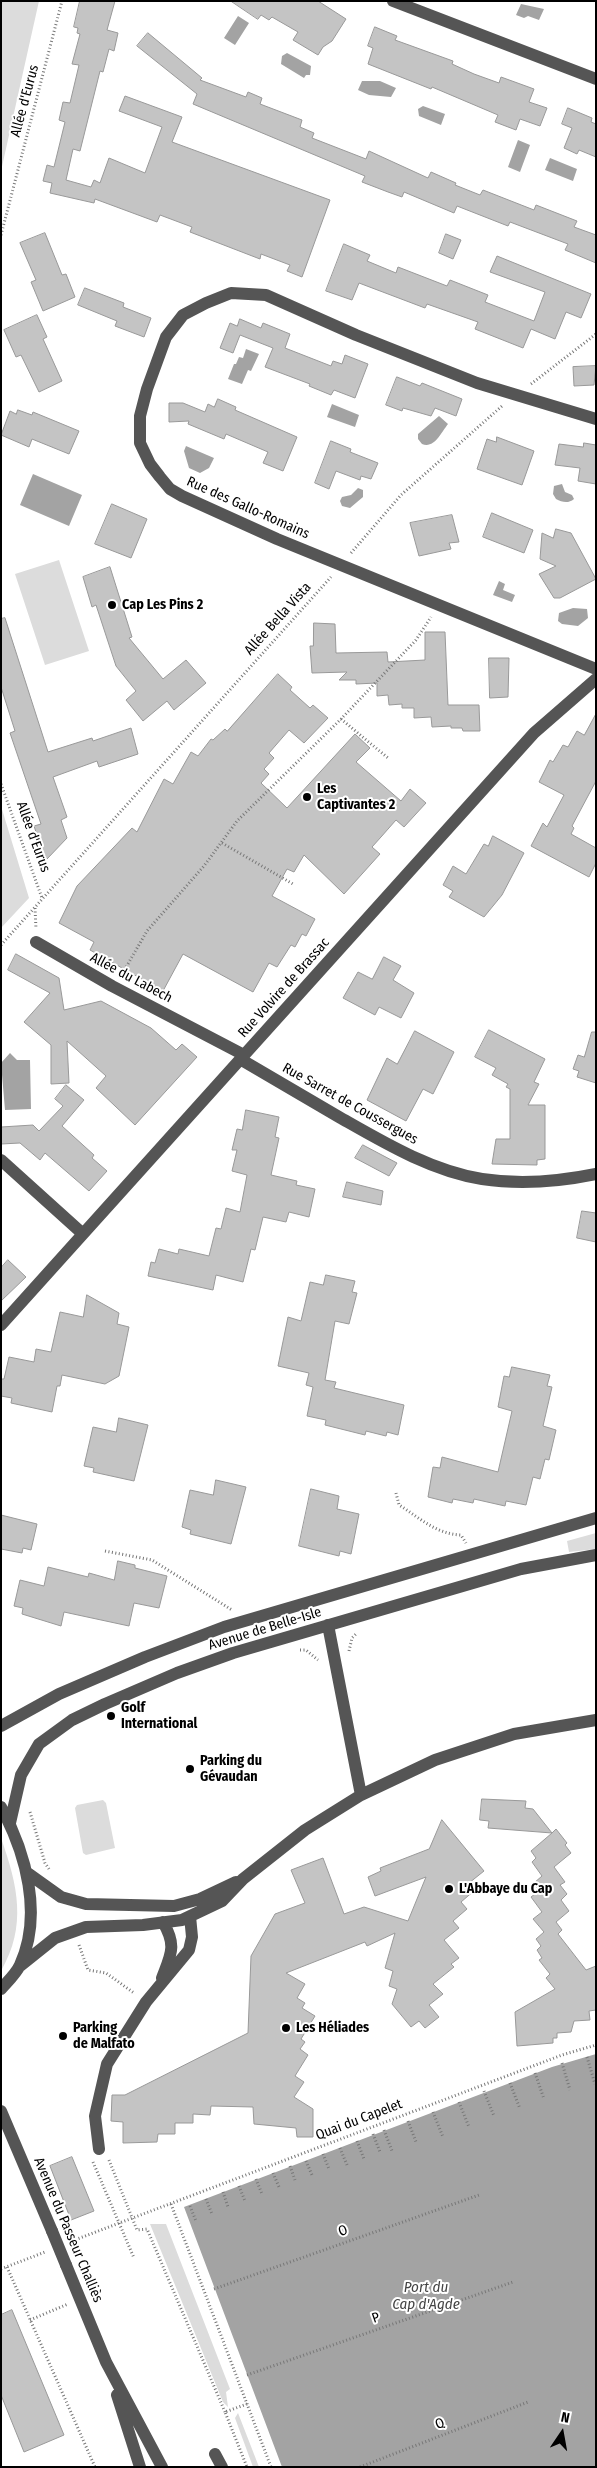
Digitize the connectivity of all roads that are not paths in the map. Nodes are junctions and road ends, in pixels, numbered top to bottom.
1 (392, 1) edge
2 (596, 79) edge
3 (596, 419) edge
4 (596, 669) edge
5 (596, 679) edge
6 (36, 942) road end
7 (242, 1057) junction
8 (1, 1160) edge
9 (596, 1174) edge
10 (83, 1234) junction
11 (1, 1325) edge
12 (596, 1518) edge
13 (596, 1555) edge
14 (328, 1625) junction
15 (596, 1720) edge
16 (1, 1726) edge
17 (361, 1795) junction
18 (1, 1807) edge
19 (10, 1823) junction
20 (26, 1872) junction
21 (243, 1879) junction
22 (190, 1916) junction
23 (163, 1922) junction
24 (20, 1966) junction
25 (159, 1986) junction
26 (1, 1989) edge
27 (1, 2111) edge
28 (99, 2149) road end
29 (106, 2362) junction
30 (140, 2467) edge
31 (162, 2467) edge
32 (215, 2467) edge
33 (222, 2467) edge

1 - 2 street
3 - 4 street, Rue des Gallo-Romains
5 - 7 street, Rue Volvire de Brassac
6 - 7 street, Allée du Labech
7 - 9 street, Rue Sarret de Coussergues
7 - 10 street, Rue Volvire de Brassac
8 - 10 street
10 - 11 street, Rue Volvire de Brassac
12 - 16 street, Avenue de Belle-Isle
13 - 14 street, Avenue de Belle-Isle
14 - 17 street
14 - 19 street, Avenue de Belle-Isle
15 - 17 street
17 - 21 street
18 - 19 street
19 - 20 street
20 - 21 street
20 - 24 street
21 - 22 street
22 - 23 street
22 - 25 street
23 - 24 street
23 - 25 street
24 - 26 street
25 - 28 street
27 - 29 street, Avenue du Passeur Challiès, bridge
29 - 30 street, Avenue du Passeur Challiès
29 - 31 street, Avenue du Passeur Challiès
32 - 33 street

